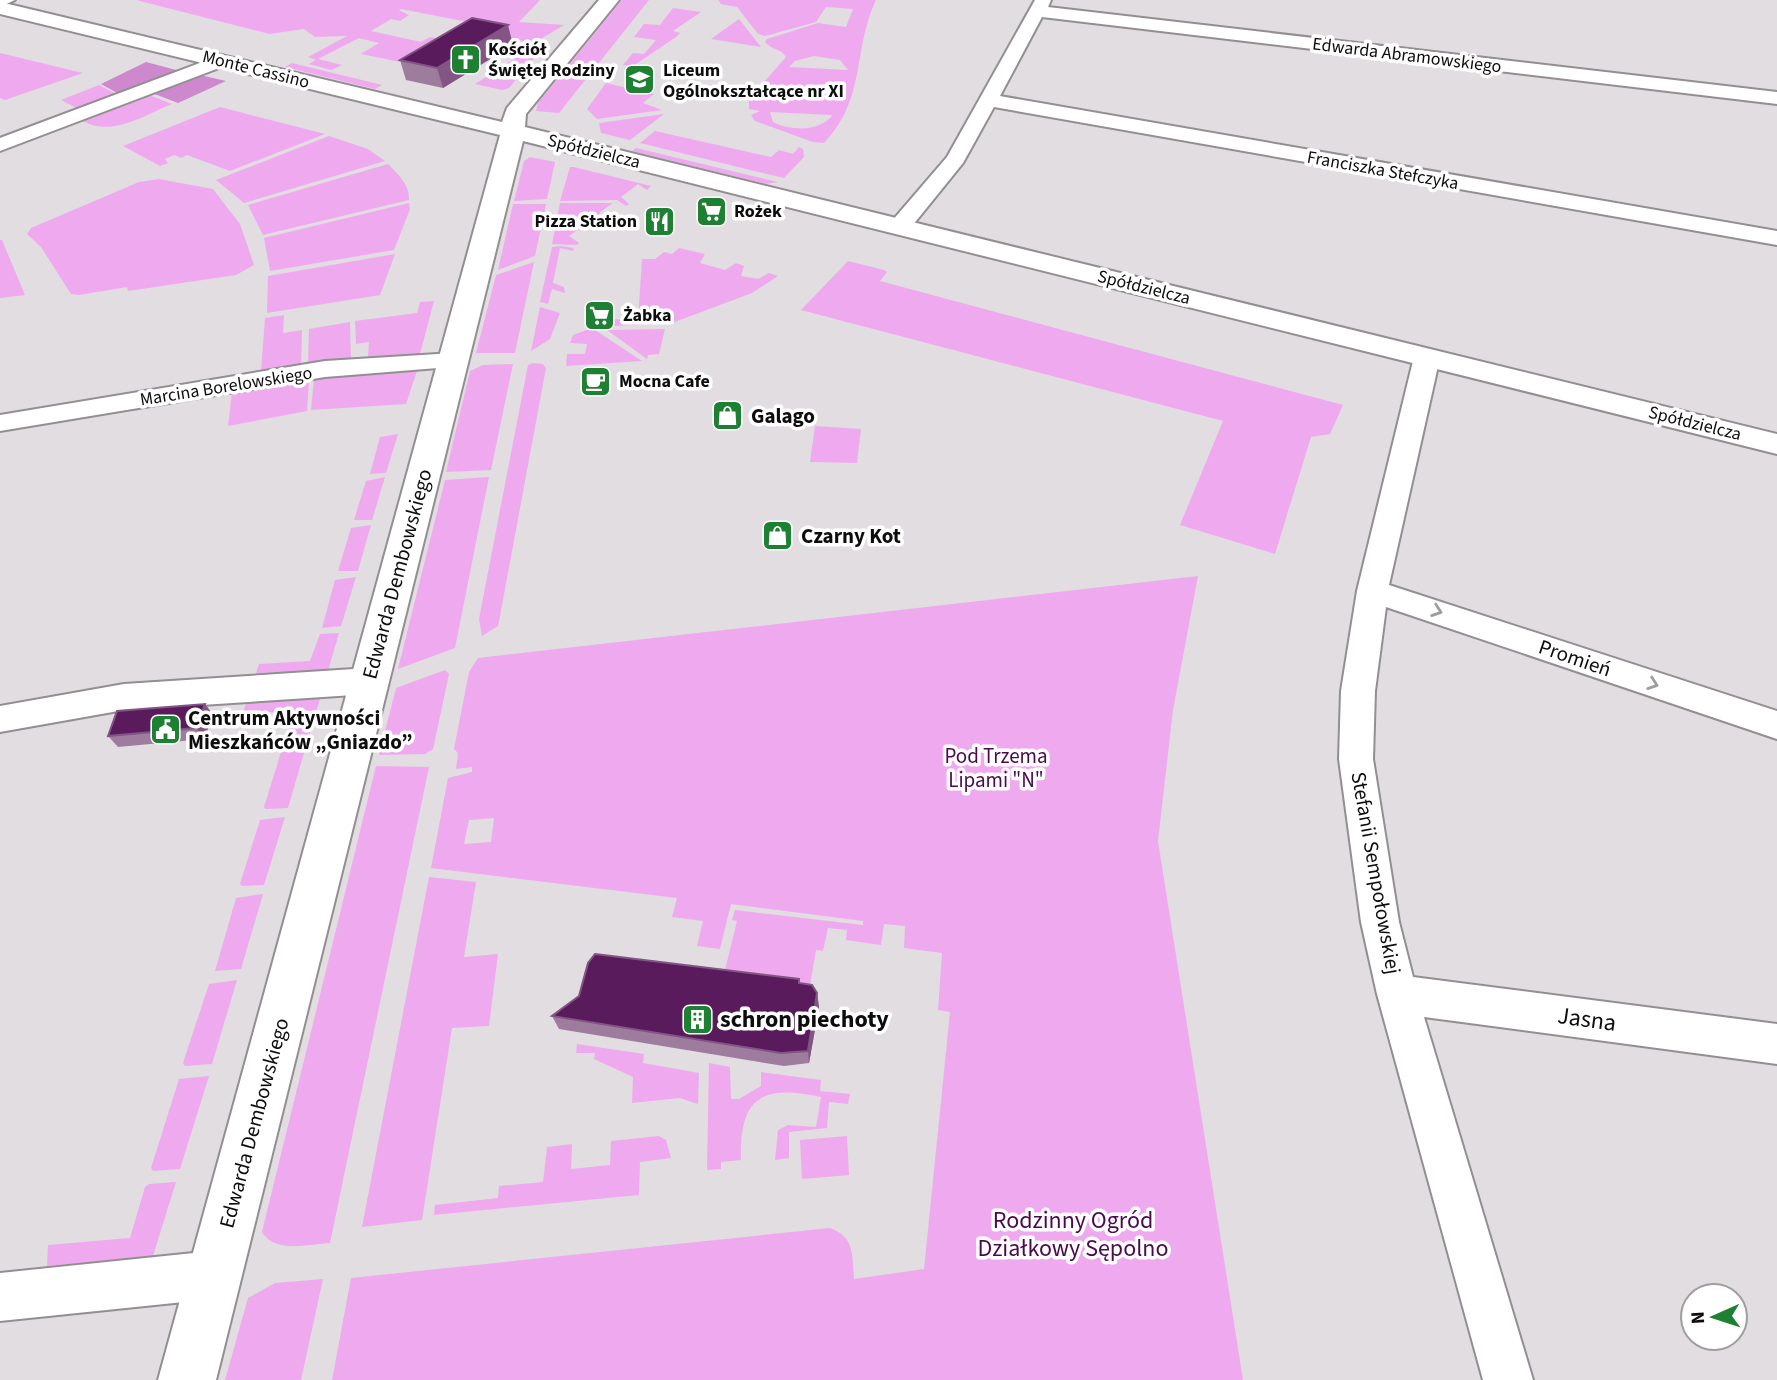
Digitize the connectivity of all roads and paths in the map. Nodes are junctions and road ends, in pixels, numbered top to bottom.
1 (7, 0) edge
2 (609, 0) edge
3 (0, 2) edge
4 (1040, 5) edge
5 (0, 8) edge
6 (221, 61) junction
7 (1777, 98) edge
8 (989, 100) junction
9 (512, 131) junction
10 (0, 145) edge
11 (900, 226) junction
12 (1777, 239) edge
13 (1427, 357) junction
14 (454, 361) junction
15 (0, 423) edge
16 (1777, 444) edge
17 (1372, 591) junction
18 (369, 681) junction
19 (0, 719) edge
20 (1777, 725) edge
21 (1397, 994) junction
22 (1777, 1044) edge
23 (213, 1275) junction
24 (0, 1297) edge
25 (187, 1380) edge
26 (1508, 1380) edge

1 - 3 street
2 - 9 street, Edwarda Dembowskiego
4 - 7 street, Edwarda Abramowskiego
4 - 8 street
5 - 6 street, Monte Cassino
6 - 9 street, Monte Cassino
6 - 10 street
8 - 11 street
8 - 12 street, Franciszka Stefczyka
9 - 11 street, Spółdzielcza
9 - 14 street, Edwarda Dembowskiego
11 - 13 street, Spółdzielcza
13 - 16 street, Spółdzielcza
13 - 17 street, Stefanii Sempołowskiej
14 - 15 street, Marcina Borelowskiego
14 - 18 street, Edwarda Dembowskiego
17 -> 20 street, Promień
17 - 21 street, Stefanii Sempołowskiej
18 - 19 street
18 - 23 street, Edwarda Dembowskiego
21 - 22 street, Jasna
21 - 26 street, Stefanii Sempołowskiej
23 - 24 street
23 - 25 street, Edwarda Dembowskiego

